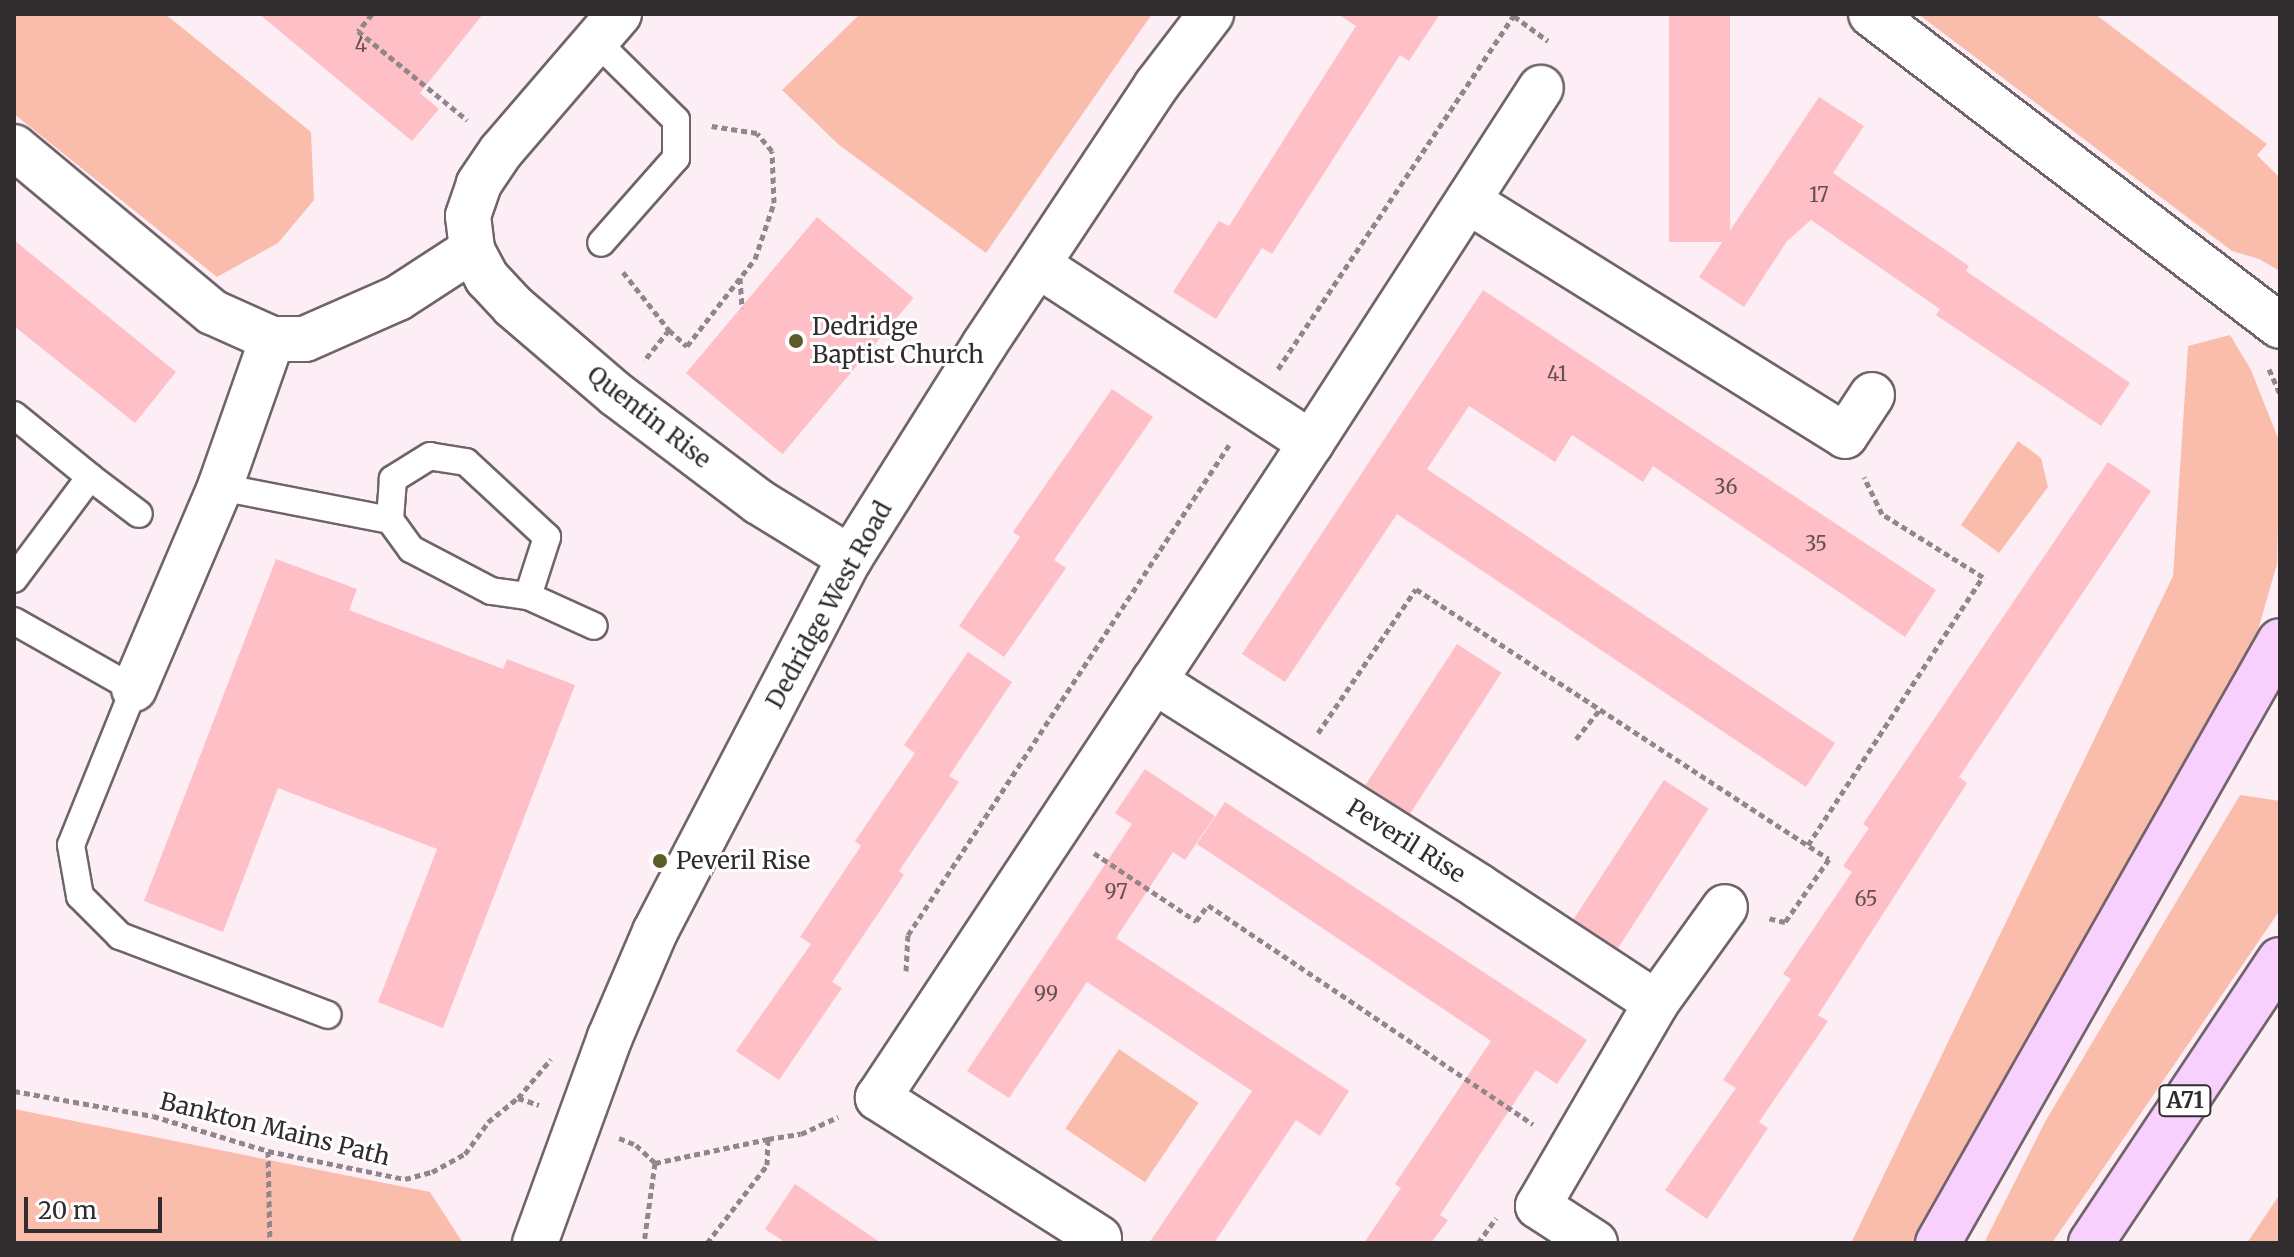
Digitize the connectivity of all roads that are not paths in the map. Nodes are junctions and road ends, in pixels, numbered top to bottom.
1 (1211, 14) edge
2 (1871, 14) edge
3 (610, 22) edge
4 (1541, 88) dead end
5 (14, 147) edge
6 (1468, 201) junction
7 (601, 243) road end
8 (472, 250) junction
9 (1038, 265) junction
10 (2277, 327) edge
11 (272, 339) junction
12 (1872, 395) dead end
13 (14, 415) edge
14 (1311, 443) junction
15 (90, 477) junction
16 (220, 487) junction
17 (139, 514) dead end
18 (390, 520) junction
19 (850, 558) junction
20 (14, 579) edge
21 (528, 596) junction
22 (14, 621) edge
23 (594, 626) dead end
24 (2280, 641) edge
25 (1154, 681) junction
26 (134, 689) junction
27 (1725, 907) road end
28 (2280, 960) edge
29 (1656, 1003) junction
30 (328, 1015) dead end
31 (1099, 1238) dead end
32 (535, 1243) edge
33 (1595, 1243) edge
34 (1938, 1243) edge
35 (2091, 1243) edge

1 - 9 street, Dedridge West Road
2 - 10 street
3 - 7 lane
3 - 8 street, Quentin Rise
4 - 6 street
5 - 11 street
6 - 12 street
6 - 14 street
8 - 11 street
8 - 19 street, Quentin Rise
9 - 14 street
9 - 19 street, Dedridge West Road
11 - 16 street
13 - 15 lane
14 - 25 street
15 - 17 lane
15 - 20 lane
16 - 18 lane
16 - 26 street
18 - 21 lane
18 - 21 lane
19 - 32 street, Dedridge West Road
21 - 23 lane
22 - 26 lane
24 - 34 main road
25 - 29 street, Peveril Rise
25 - 31 street
26 - 30 lane
27 - 29 street
28 - 35 main road, A71
29 - 33 street

